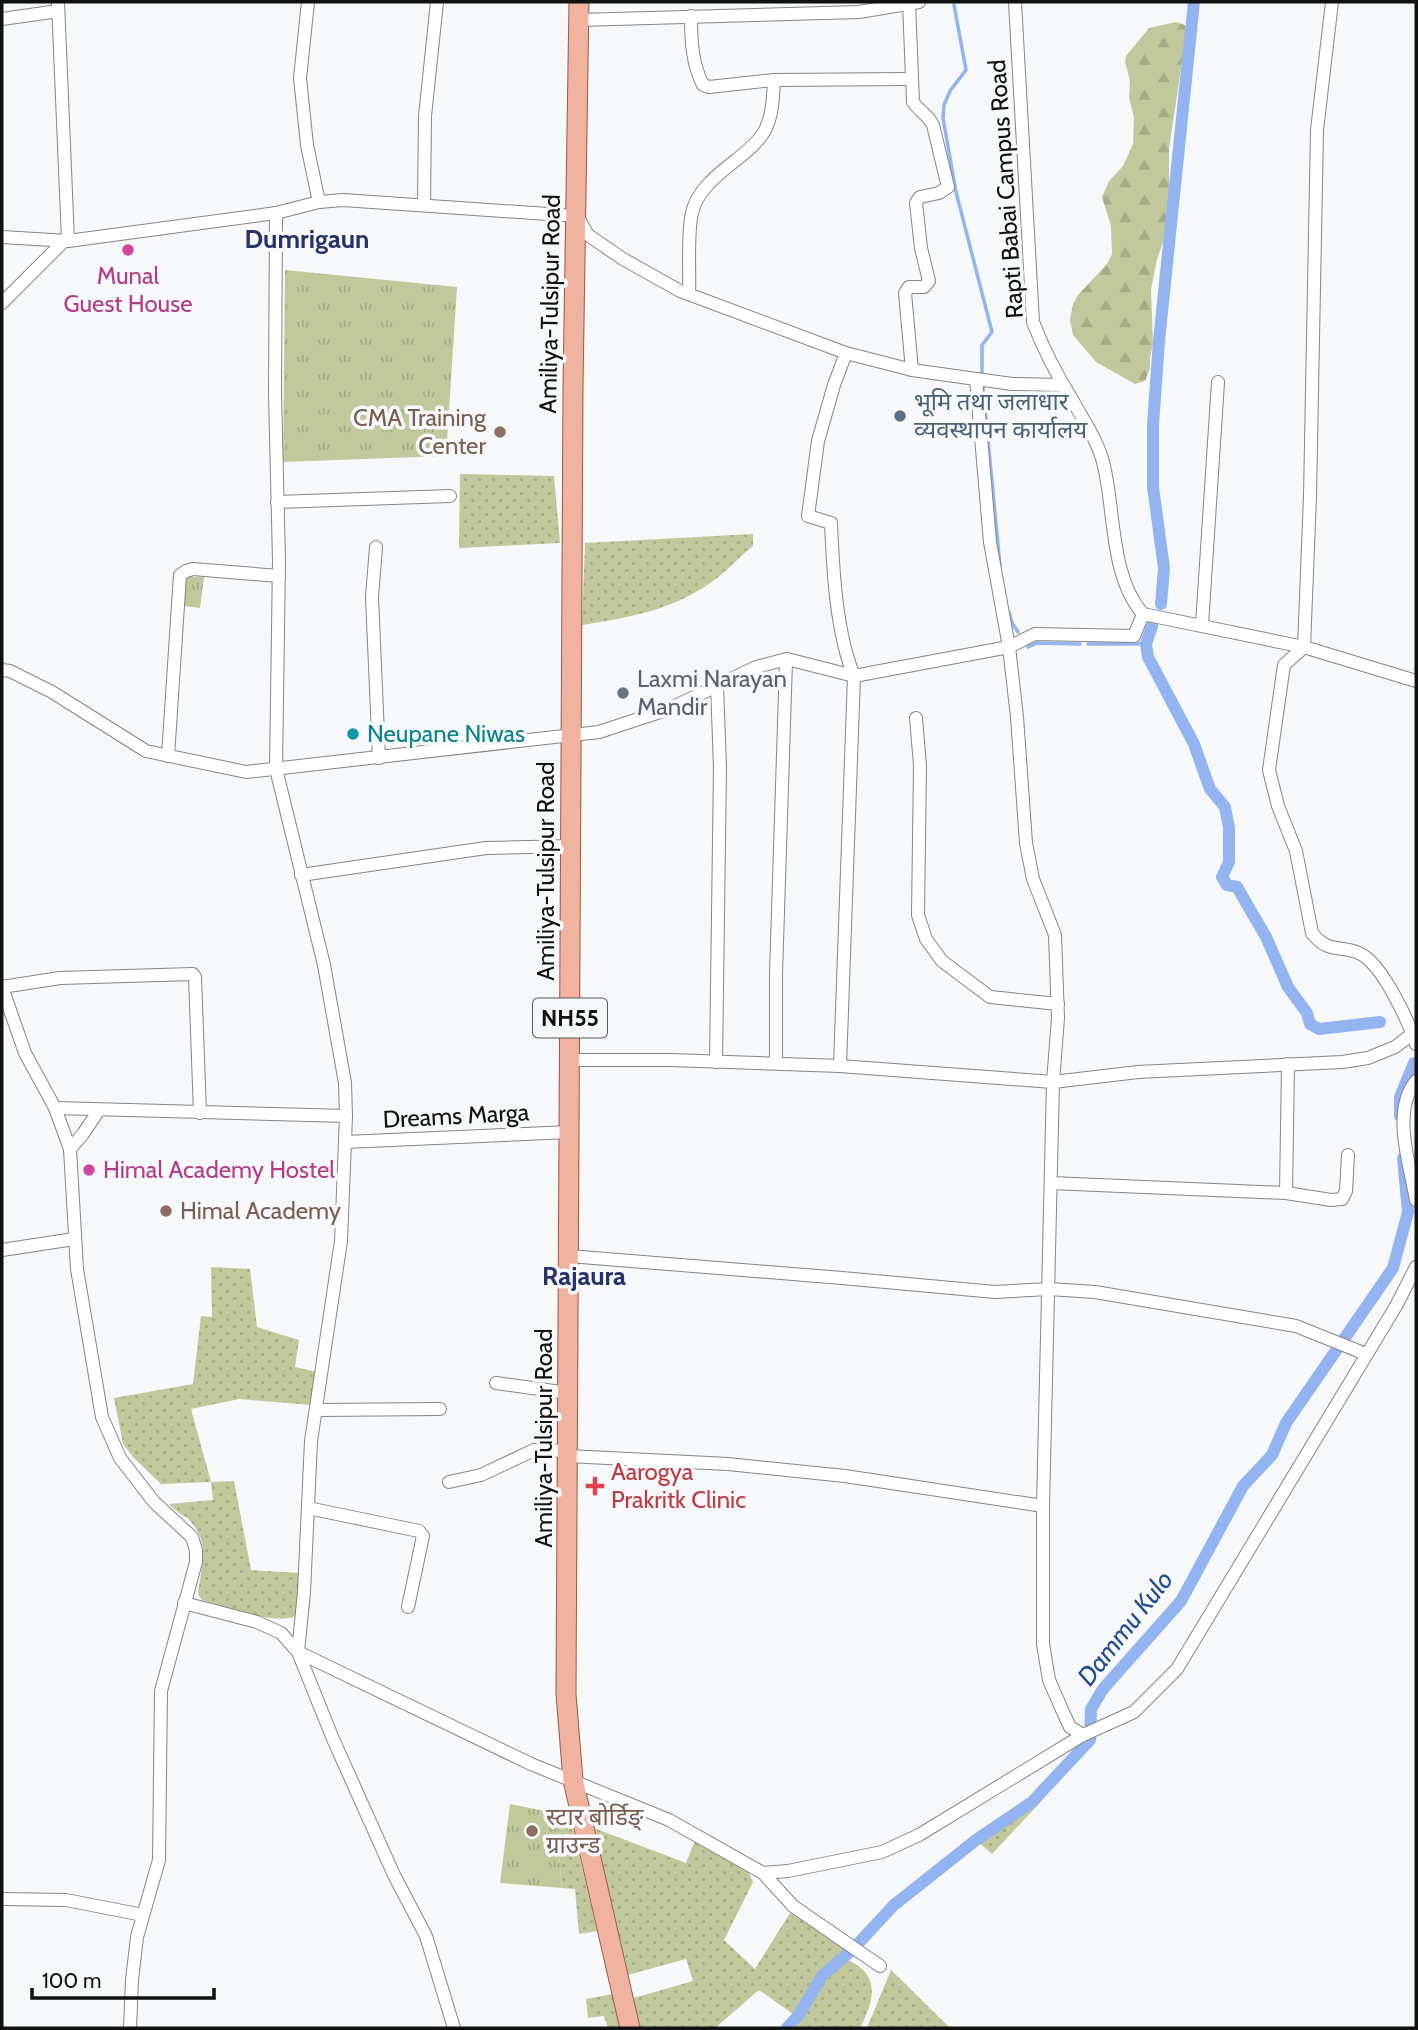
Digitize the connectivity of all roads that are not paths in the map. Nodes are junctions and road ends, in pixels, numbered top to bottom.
1 (308, 2) edge
2 (437, 2) edge
3 (914, 2) edge
4 (1015, 2) edge
5 (1332, 2) edge
6 (58, 6) edge
7 (579, 11) edge
8 (691, 16) junction
9 (2, 19) edge
10 (911, 79) junction
11 (774, 80) junction
12 (319, 202) junction
13 (424, 205) junction
14 (276, 213) junction
15 (577, 216) junction
16 (2, 237) edge
17 (65, 241) junction
18 (689, 294) junction
19 (2, 303) edge
20 (846, 353) junction
21 (912, 370) junction
22 (976, 380) junction
23 (1218, 382) dead end
24 (1063, 385) junction
25 (450, 496) dead end
26 (277, 502) junction
27 (376, 547) dead end
28 (279, 576) junction
29 (1143, 614) junction
30 (1202, 625) junction
31 (1009, 647) junction
32 (1304, 648) junction
33 (786, 661) junction
34 (2, 670) edge
35 (854, 676) junction
36 (1416, 681) edge
37 (717, 686) junction
38 (916, 718) dead end
39 (571, 736) junction
40 (168, 756) junction
41 (379, 758) junction
42 (276, 769) junction
43 (572, 846) junction
44 (301, 875) junction
45 (2, 987) edge
46 (1058, 1004) junction
47 (1415, 1036) edge
48 (570, 1060) junction
49 (716, 1062) junction
50 (776, 1063) junction
51 (1288, 1064) junction
52 (840, 1066) junction
53 (1416, 1081) edge
54 (1053, 1082) junction
55 (55, 1108) junction
56 (99, 1110) junction
57 (200, 1113) junction
58 (346, 1116) junction
59 (570, 1132) junction
60 (345, 1142) junction
61 (70, 1149) junction
62 (1348, 1155) dead end
63 (1051, 1184) junction
64 (1286, 1193) junction
65 (1416, 1200) edge
66 (74, 1239) junction
67 (2, 1250) edge
68 (569, 1256) junction
69 (1416, 1267) edge
70 (1049, 1289) junction
71 (1366, 1354) junction
72 (496, 1383) dead end
73 (568, 1393) junction
74 (440, 1409) dead end
75 (316, 1410) junction
76 (568, 1453) junction
77 (449, 1482) dead end
78 (1043, 1506) junction
79 (308, 1508) junction
80 (184, 1603) junction
81 (408, 1607) dead end
82 (298, 1652) junction
83 (1083, 1735) junction
84 (573, 1780) junction
85 (763, 1872) junction
86 (2, 1899) edge
87 (143, 1915) junction
88 (880, 1966) dead end
89 (130, 2028) edge
90 (454, 2028) edge
91 (630, 2028) edge

1 - 12 street
2 - 13 street
3 - 8 street
3 - 10 street
4 - 24 street, Rapti Babai Campus Road
5 - 32 street
6 - 9 street
6 - 17 street
7 - 8 street
7 - 15 main road, Amiliya-Tulsipur Road / NH55
8 - 11 street
10 - 11 street
10 - 21 street
11 - 18 street
12 - 13 street
12 - 14 street
13 - 15 street
14 - 17 street
14 - 26 street
15 - 18 street
15 - 39 main road, Amiliya-Tulsipur Road / NH55
16 - 17 street
17 - 19 street
18 - 20 street
20 - 21 street
20 - 35 street
21 - 22 street
22 - 24 street
22 - 31 street
23 - 30 street
24 - 29 street, Rapti Babai Campus Road
25 - 26 street
26 - 28 street
27 - 41 street
28 - 40 street
28 - 42 street
29 - 30 street
29 - 31 street
30 - 32 street
31 - 35 street
31 - 46 street
32 - 36 street
32 - 47 street
33 - 35 street
33 - 37 street
33 - 50 street
34 - 40 street
35 - 52 street
37 - 39 street
37 - 49 street
38 - 46 street
39 - 41 street
39 - 43 main road, Amiliya-Tulsipur Road / NH55
40 - 42 street
41 - 42 street
42 - 44 street
43 - 44 street
43 - 48 main road, Amiliya-Tulsipur Road / NH55
44 - 58 street
45 - 55 street
45 - 57 street
46 - 54 street
47 - 51 street
48 - 49 street
48 - 59 main road, Amiliya-Tulsipur Road / NH55
49 - 50 street
50 - 52 street
51 - 54 street
51 - 64 street
52 - 54 street
53 - 65 street
54 - 63 street
55 - 56 street
55 - 61 street
56 - 57 street
56 - 61 street
57 - 58 street
58 - 60 street
59 - 60 street, Dreams Marga
59 - 68 main road, Amiliya-Tulsipur Road / NH55
60 - 75 street
61 - 66 street
62 - 64 street
63 - 64 street
63 - 70 street
66 - 67 street
66 - 80 street
68 - 70 street
68 - 73 main road, Amiliya-Tulsipur Road / NH55
69 - 71 street
70 - 71 street
70 - 78 street
71 - 83 street
72 - 73 street
73 - 76 main road, Amiliya-Tulsipur Road / NH55
74 - 75 street
75 - 79 street
76 - 77 street
76 - 78 street
76 - 84 main road, Amiliya-Tulsipur Road / NH55
78 - 83 street
79 - 81 street
79 - 82 street
80 - 82 street
80 - 87 street
82 - 84 street
82 - 90 street
83 - 85 street
84 - 85 street
84 - 91 main road, Amiliya-Tulsipur Road / NH55
85 - 88 street
86 - 87 street
87 - 89 street

